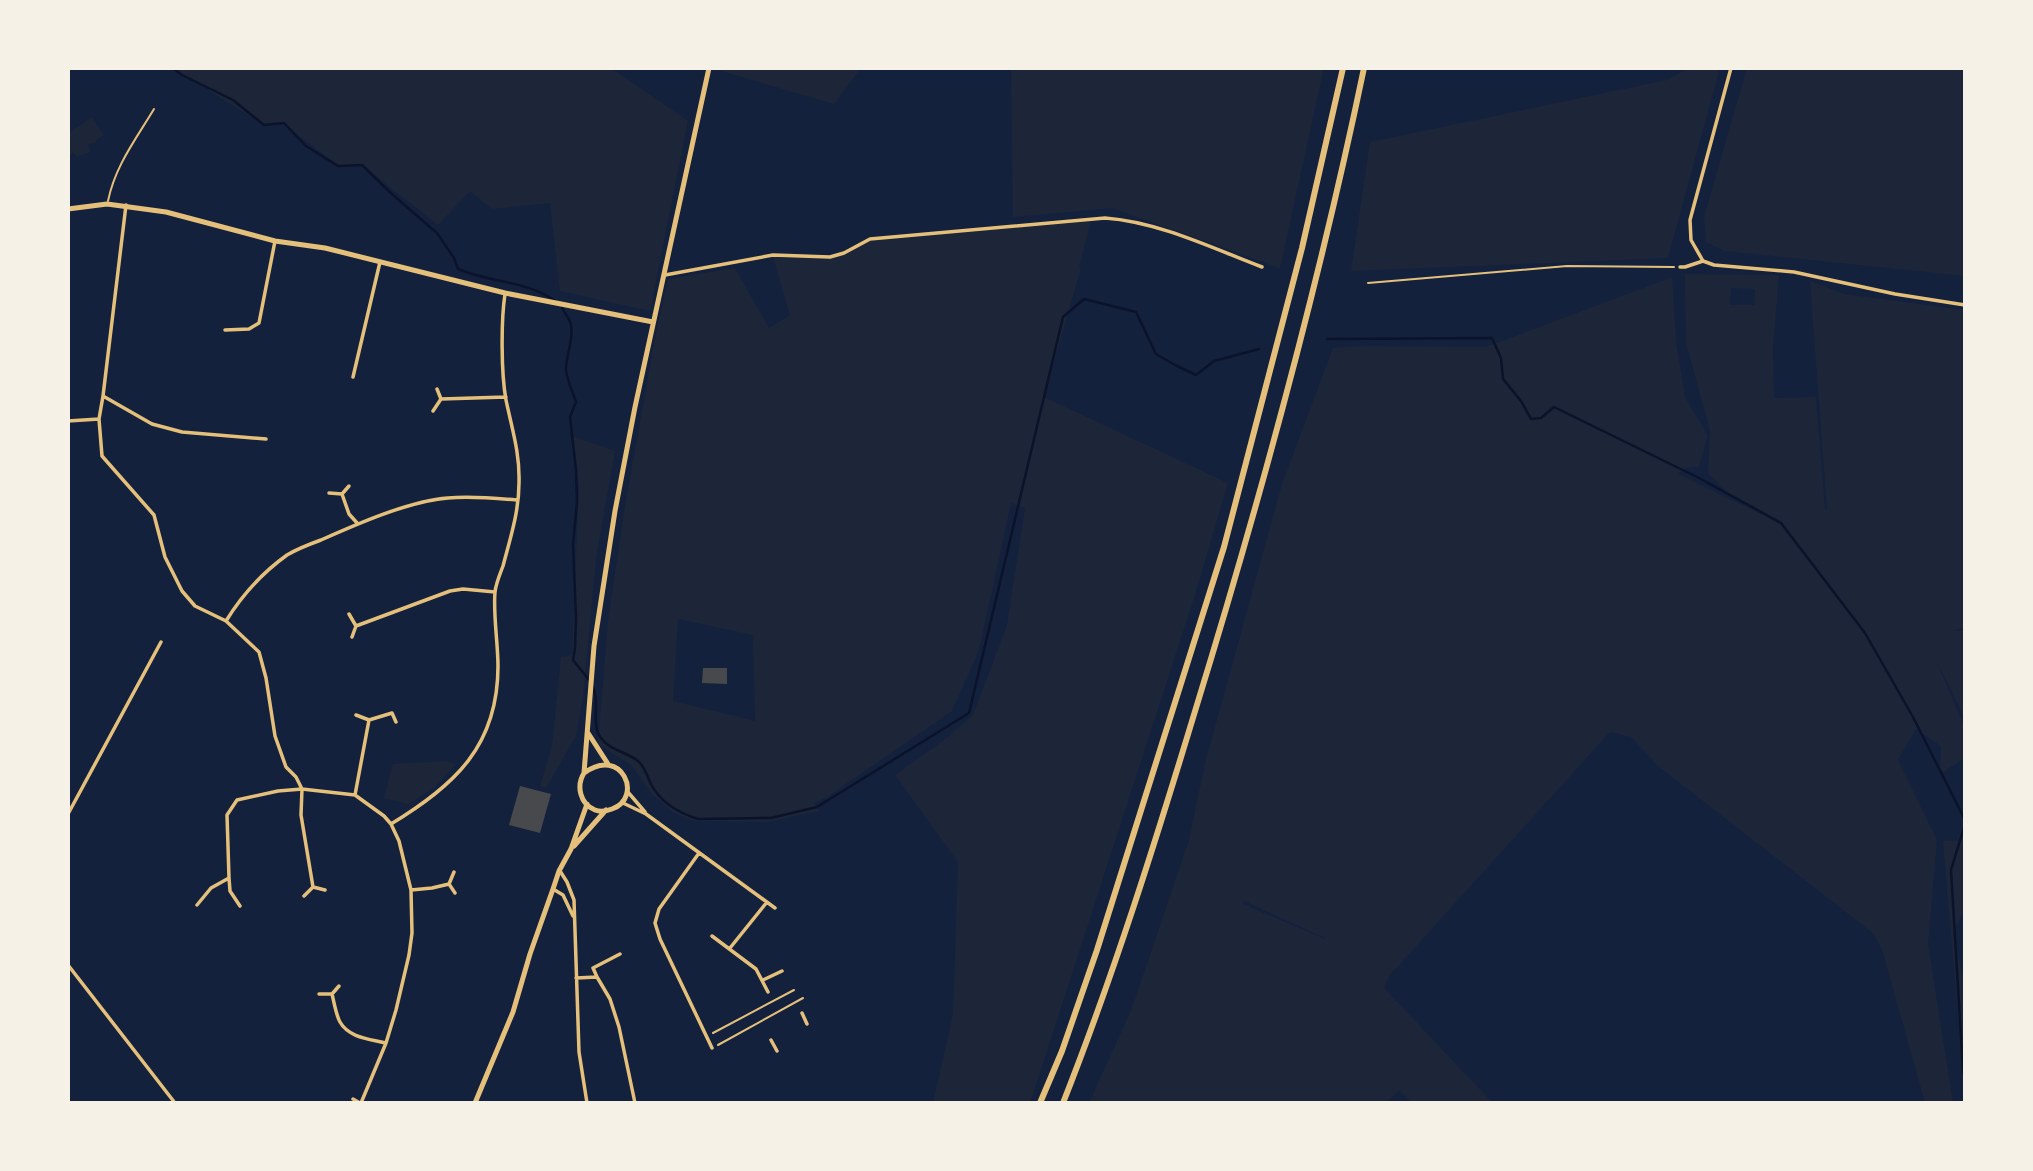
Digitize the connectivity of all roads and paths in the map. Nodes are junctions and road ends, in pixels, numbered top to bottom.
1 (709, 68) edge
2 (1343, 68) edge
3 (1364, 68) edge
4 (1731, 68) edge
5 (154, 109) dead end
6 (107, 204) junction
7 (126, 205) junction
8 (68, 209) edge
9 (275, 241) junction
10 (380, 261) junction
11 (1703, 261) junction
12 (1262, 267) dead end
13 (1680, 267) joint
14 (663, 275) junction
15 (1368, 283) dead end
16 (505, 293) junction
17 (1965, 305) edge
18 (653, 322) junction
19 (225, 330) dead end
20 (353, 377) dead end
21 (437, 389) dead end
22 (103, 396) junction
23 (506, 397) junction
24 (441, 399) junction
25 (433, 411) dead end
26 (99, 419) junction
27 (68, 421) edge
28 (266, 439) dead end
29 (349, 486) dead end
30 (329, 494) dead end
31 (342, 494) junction
32 (517, 500) junction
33 (358, 524) junction
34 (495, 592) junction
35 (349, 614) dead end
36 (226, 621) junction
37 (356, 626) junction
38 (352, 636) dead end
39 (161, 642) dead end
40 (356, 715) dead end
41 (369, 720) junction
42 (396, 722) dead end
43 (586, 730) junction
44 (608, 764) junction
45 (584, 773) junction
46 (302, 789) junction
47 (627, 791) junction
48 (355, 795) junction
49 (622, 803) junction
50 (587, 804) junction
51 (606, 810) junction
52 (68, 814) edge
53 (646, 814) junction
54 (391, 824) junction
55 (571, 849) junction
56 (699, 853) junction
57 (559, 871) junction
58 (454, 872) dead end
59 (229, 878) junction
60 (449, 884) junction
61 (313, 887) junction
62 (553, 889) junction
63 (326, 890) dead end
64 (411, 890) junction
65 (455, 893) dead end
66 (304, 896) dead end
67 (766, 902) junction
68 (197, 905) dead end
69 (240, 906) dead end
70 (775, 908) dead end
71 (573, 918) junction
72 (712, 936) dead end
73 (730, 948) junction
74 (620, 954) dead end
75 (68, 965) edge
76 (782, 971) dead end
77 (597, 977) junction
78 (576, 978) junction
79 (763, 980) junction
80 (339, 986) dead end
81 (794, 990) dead end
82 (768, 992) dead end
83 (319, 994) dead end
84 (332, 994) junction
85 (803, 998) dead end
86 (802, 1013) dead end
87 (807, 1024) dead end
88 (706, 1036) junction
89 (771, 1040) dead end
90 (386, 1043) junction
91 (712, 1048) joint
92 (777, 1051) dead end
93 (353, 1099) dead end
94 (175, 1103) edge
95 (360, 1103) edge
96 (475, 1103) edge
97 (587, 1103) edge
98 (635, 1103) edge
99 (1040, 1103) edge
100 (1063, 1103) edge

1 - 14 main road
2 - 99 highway
3 - 100 highway
4 - 11 street
5 - 6 lane
6 - 7 main road
6 - 8 main road
7 - 9 main road
7 - 22 street
9 - 10 main road
9 - 19 street
10 - 16 main road
10 - 20 street
11 - 13 street
11 - 17 street
12 - 14 street
13 - 15 path
14 - 18 main road
16 - 18 main road
16 - 23 street
18 - 43 main road
21 - 24 street
22 - 26 street
22 - 28 street
23 - 24 street
23 - 32 street
24 - 25 street
26 - 27 street
26 - 36 street
29 - 31 street
30 - 31 street
31 - 33 street
32 - 33 street
32 - 34 street
33 - 36 street
34 - 37 street
34 - 54 street
35 - 37 street
36 - 46 street
37 - 38 street
39 - 52 street
40 - 41 street
41 - 42 street
41 - 48 street
43 - 44 main road
43 - 45 main road
44 - 45 main road
44 - 47 main road
45 - 50 main road
46 - 48 street
46 - 59 street
46 - 61 street
47 - 49 main road
47 - 53 street
48 - 54 street
49 - 51 main road
49 - 53 street
50 - 51 main road
50 - 55 main road
51 - 55 main road
53 - 56 street
54 - 64 street
55 - 57 main road
56 - 67 street
56 - 88 street
57 - 62 main road
57 - 71 street
58 - 60 street
59 - 68 street
59 - 69 street
60 - 64 street
60 - 65 street
61 - 63 street
61 - 66 street
62 - 71 street
62 - 96 main road
64 - 90 street
67 - 70 street
67 - 73 street
71 - 78 street
72 - 73 street
73 - 79 street
74 - 77 street
75 - 94 street
76 - 79 street
77 - 78 street
77 - 98 street
78 - 97 street
79 - 82 street
80 - 84 street
81 - 88 path
83 - 84 street
84 - 90 street
85 - 91 path
86 - 87 street
88 - 91 street
89 - 92 street
90 - 95 street
93 - 95 street

